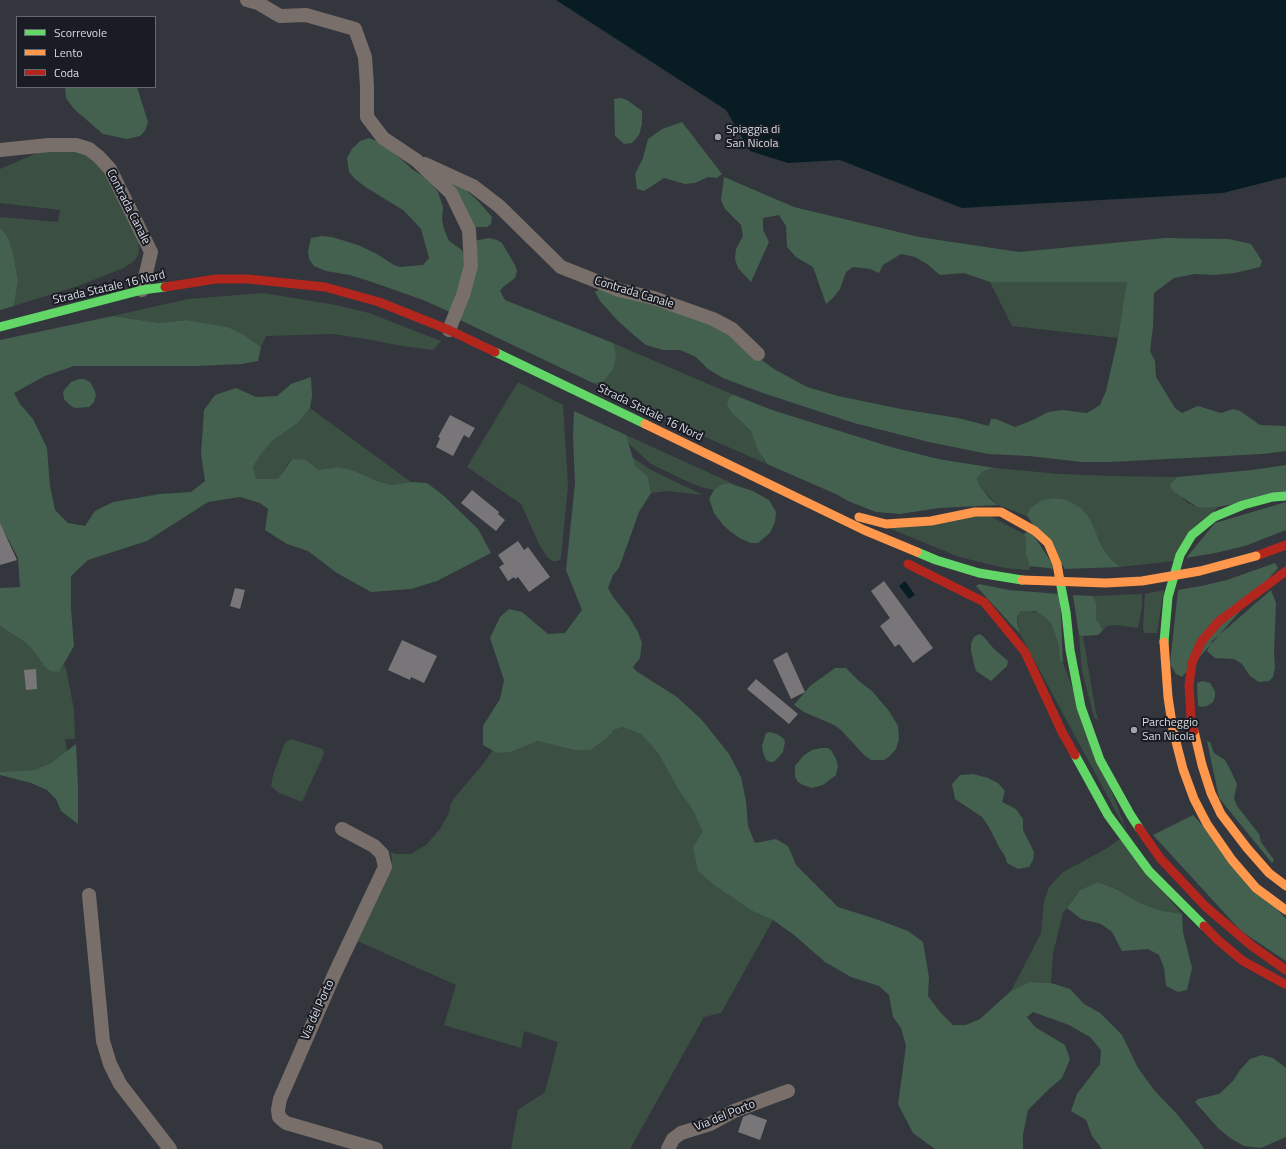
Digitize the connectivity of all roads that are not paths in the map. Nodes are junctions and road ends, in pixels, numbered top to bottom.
1 (247, 0) edge
2 (0, 150) edge
3 (416, 160) junction
4 (142, 290) junction
5 (0, 327) edge
6 (449, 330) junction
7 (758, 354) dead end
8 (770, 484) junction
9 (1286, 496) edge
10 (821, 509) junction
11 (838, 528) dead end
12 (1286, 545) edge
13 (898, 559) dead end
14 (1286, 571) edge
15 (342, 829) dead end
16 (1286, 886) edge
17 (89, 895) dead end
18 (1286, 910) edge
19 (1286, 970) edge
20 (1286, 984) edge
21 (788, 1091) dead end
22 (170, 1149) edge
23 (376, 1149) edge
24 (668, 1149) edge

1 - 3 street, Contrada Canale
2 - 4 street, Contrada Canale
3 - 6 street, Contrada Canale
3 - 7 street, Contrada Canale
4 - 5 main road, Strada Statale 16 Nord
4 - 6 main road, Strada Statale 16 Nord
6 - 8 main road, Strada Statale 16 Nord
8 - 10 main road, Strada Statale 16 Nord
8 - 11 main road
9 - 18 main road
10 - 12 main road, Strada Statale 16 Nord, bridge
10 - 19 main road
13 - 20 main road
14 - 16 main road
15 - 23 street, Via del Porto
17 - 22 street
21 - 24 street, Via del Porto

